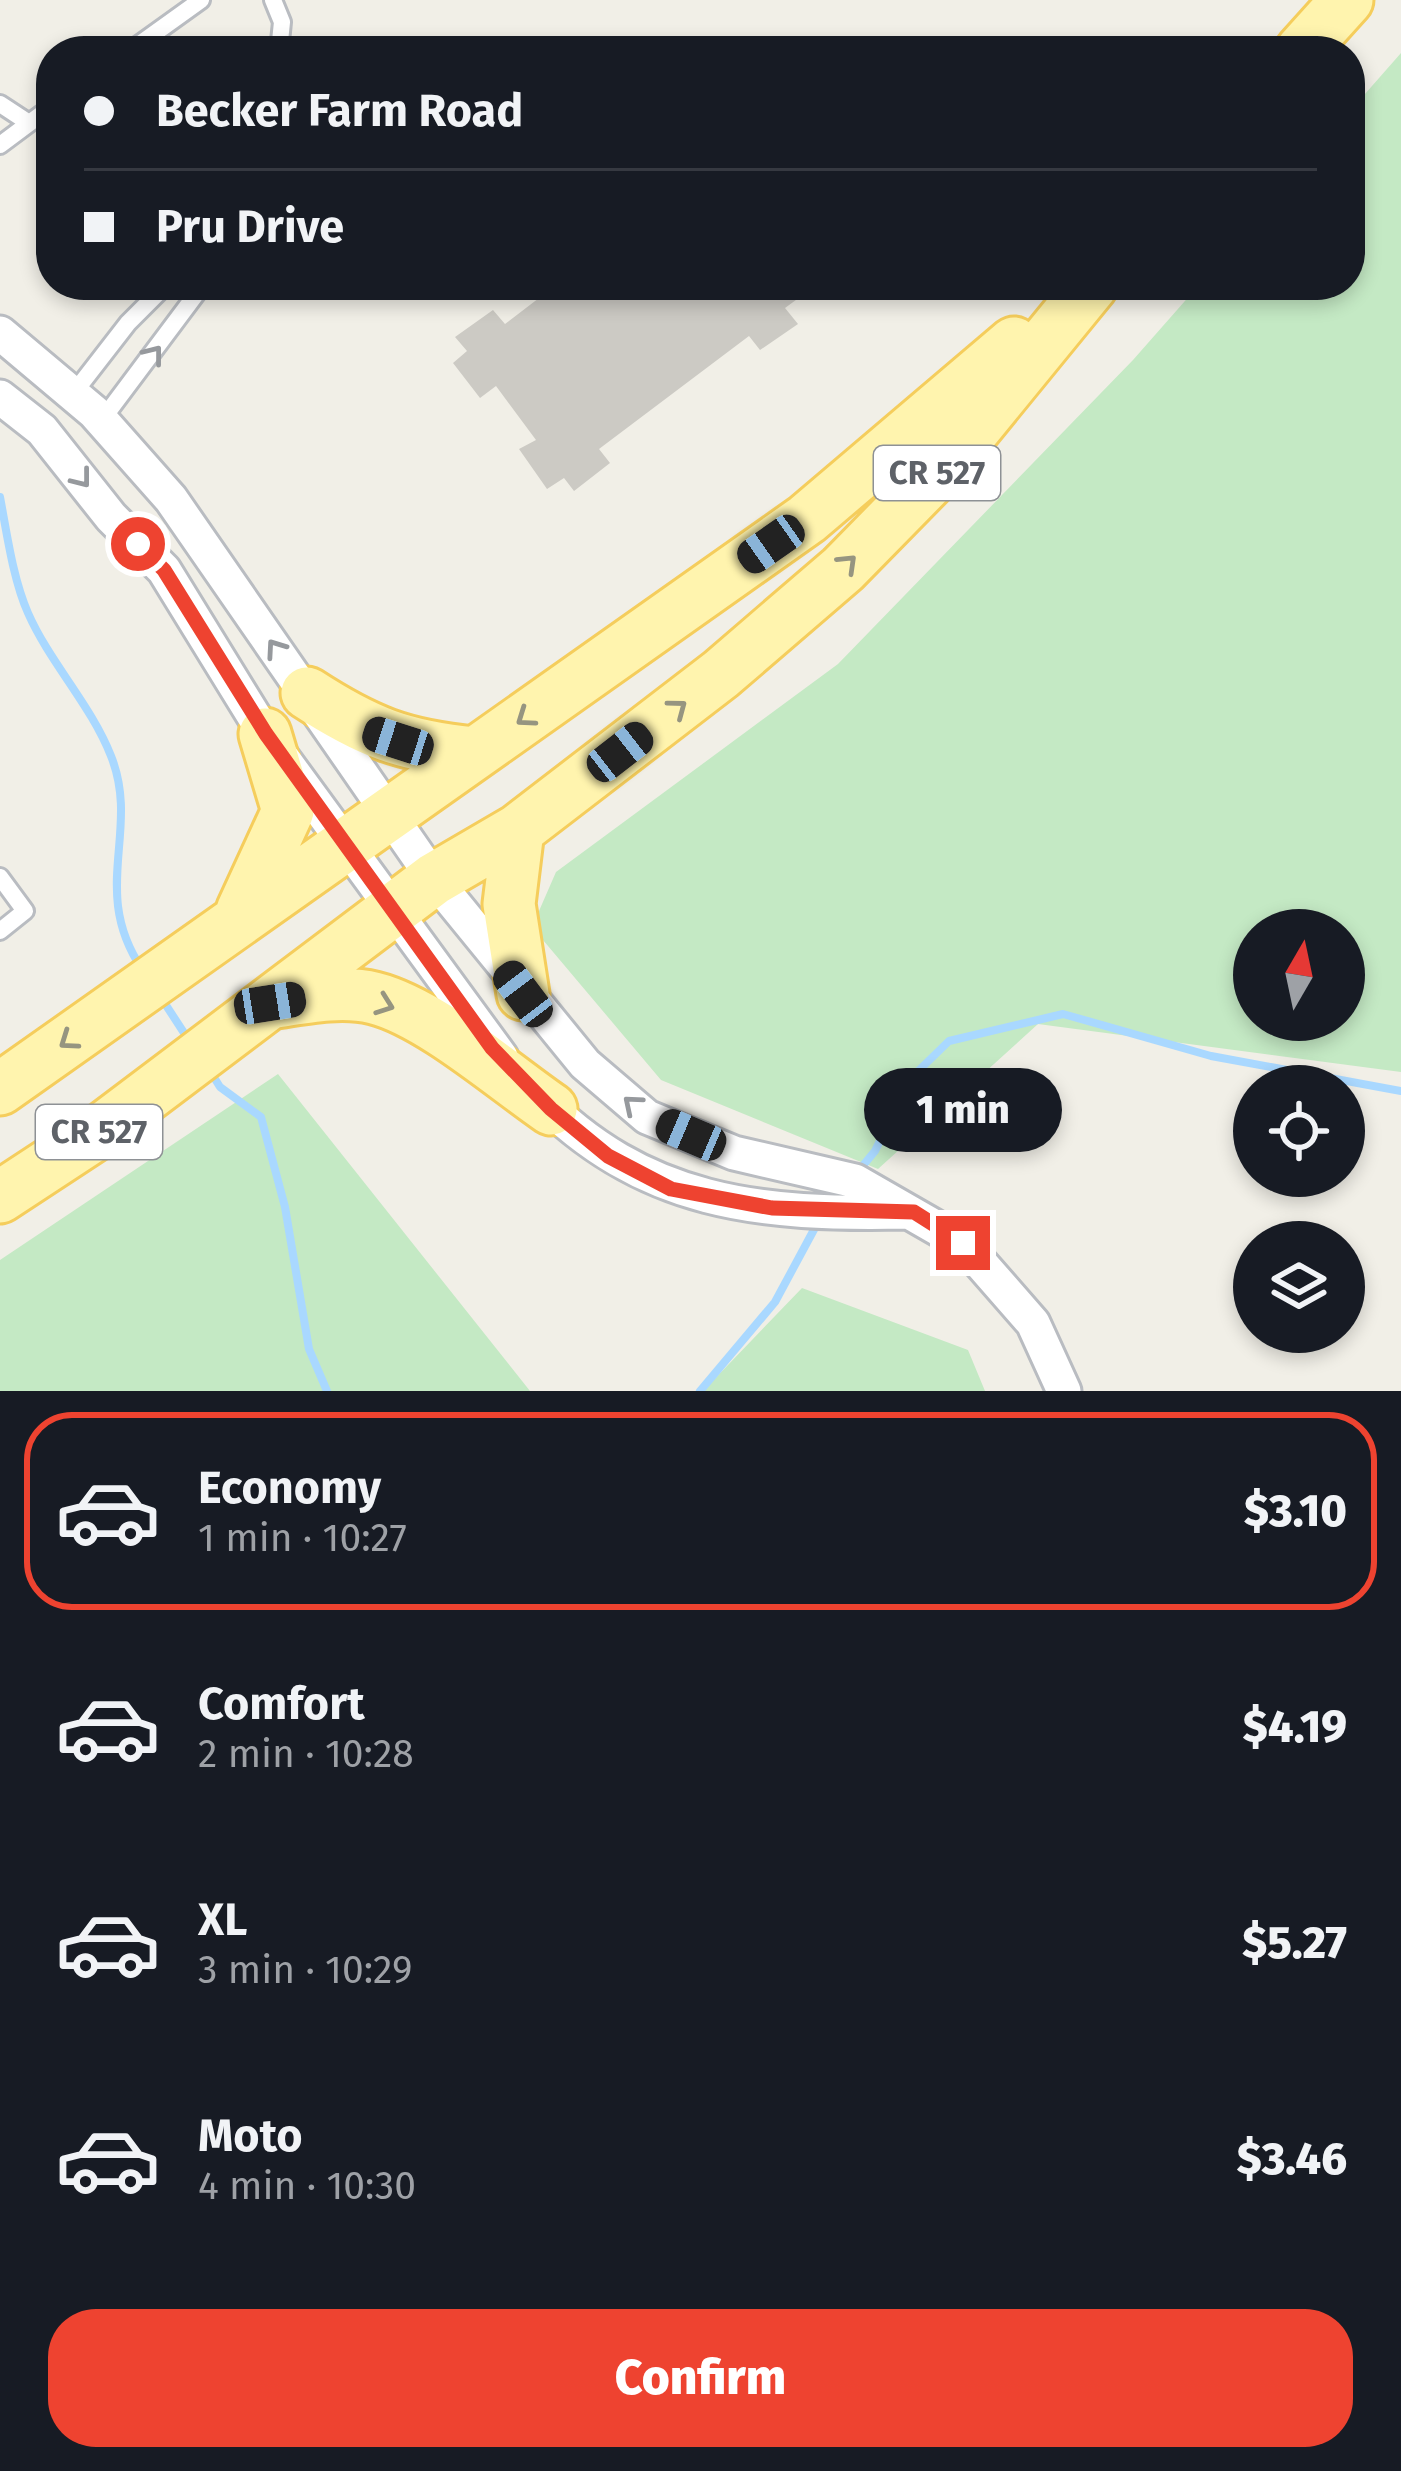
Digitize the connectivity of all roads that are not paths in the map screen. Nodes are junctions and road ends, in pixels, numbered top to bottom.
1 (201, 0) edge
2 (273, 0) edge
3 (1347, 0) edge
4 (151, 36) edge
5 (281, 36) edge
6 (1315, 36) edge
7 (0, 104) edge
8 (36, 118) edge
9 (29, 123) junction
10 (0, 146) edge
11 (151, 300) edge
12 (192, 300) edge
13 (1070, 300) edge
14 (1076, 300) edge
15 (0, 333) edge
16 (73, 394) junction
17 (0, 397) edge
18 (102, 420) junction
19 (308, 693) junction
20 (266, 734) junction
21 (474, 753) junction
22 (391, 812) junction
23 (518, 830) junction
24 (347, 842) junction
25 (0, 877) edge
26 (434, 879) junction
27 (393, 910) junction
28 (236, 922) junction
29 (0, 931) edge
30 (523, 994) junction
31 (270, 1003) junction
32 (0, 1089) edge
33 (551, 1109) junction
34 (0, 1197) edge
35 (854, 1197) junction
36 (1064, 1391) edge

1 - 4 lane
2 - 5 lane
3 - 6 main road
7 - 9 lane
8 - 9 lane
9 - 10 lane
11 - 16 lane
18 -> 12 lane
13 -> 21 main road, CR 527
23 -> 14 main road, CR 527
15 - 16 street
16 - 18 street
17 -> 20 street
19 -> 18 street
19 - 21 main road
19 - 22 street
20 - 24 street
20 - 28 main road
21 - 22 main road, CR 527
22 - 24 main road, CR 527
22 - 26 street
23 - 26 main road, CR 527
23 - 30 main road
24 - 27 street
24 - 28 main road, CR 527
25 - 29 lane
26 - 27 main road, CR 527
26 - 30 street
27 - 31 main road, CR 527
27 - 33 street
28 -> 32 main road, CR 527
35 -> 30 street
31 -> 33 main road
31 - 34 main road, CR 527
33 - 35 street
35 - 36 street

